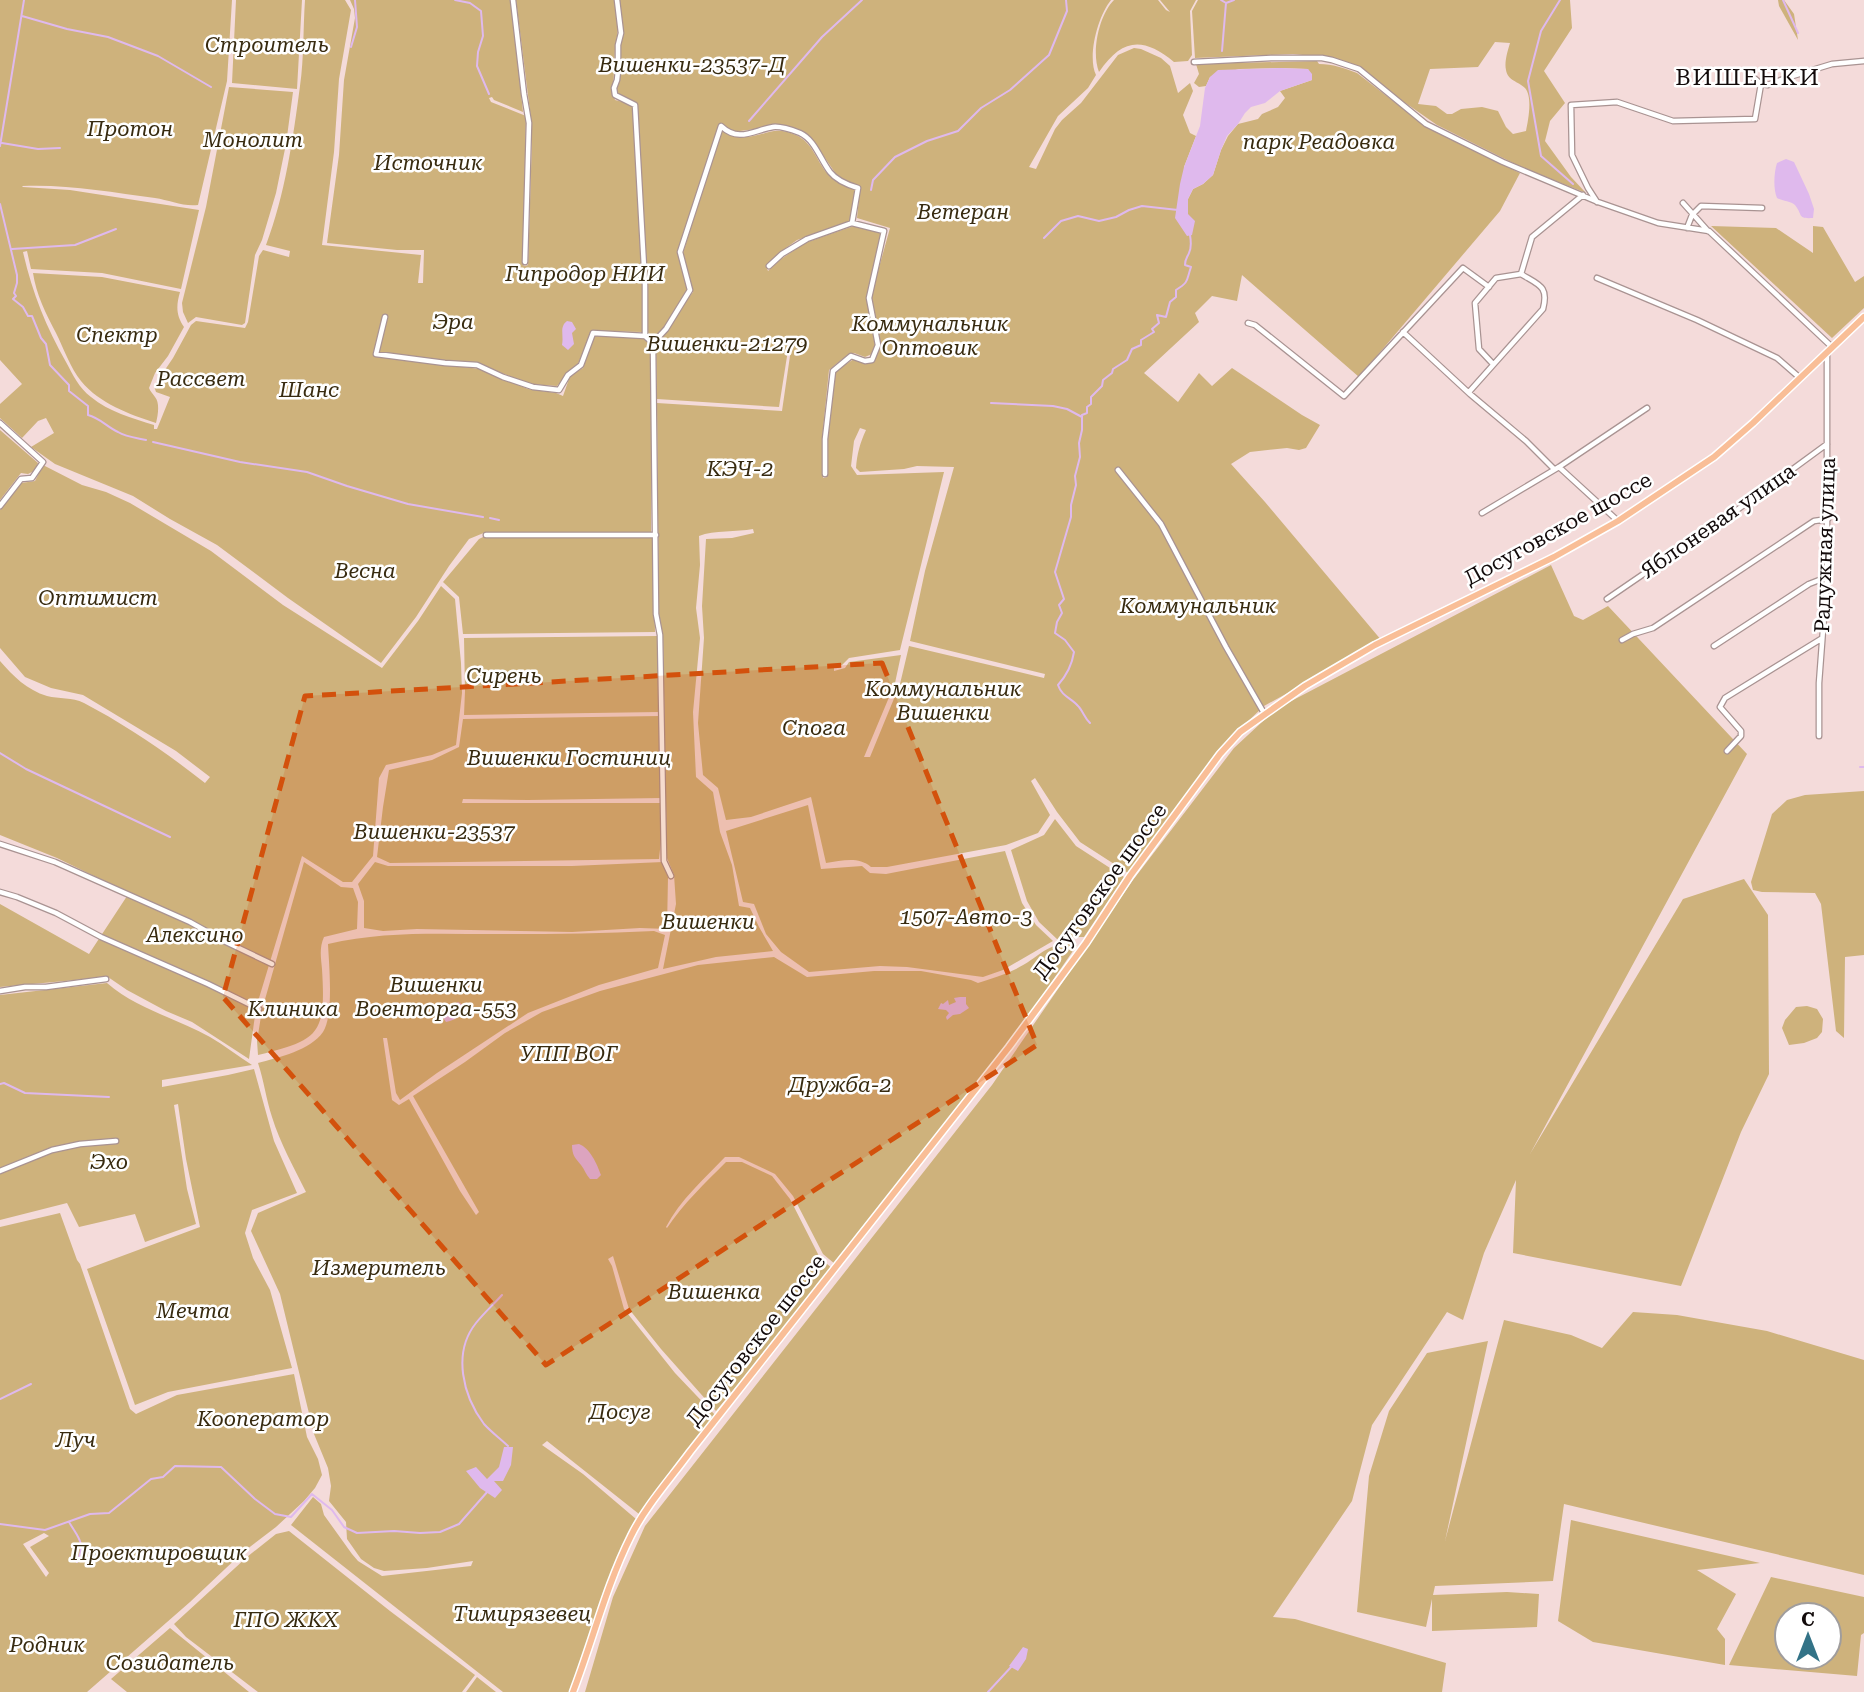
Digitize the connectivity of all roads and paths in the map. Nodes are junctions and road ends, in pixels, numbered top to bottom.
1 (513, 0) edge
2 (617, 0) edge
3 (1864, 61) edge
4 (1195, 62) dead end
5 (1754, 78) dead end
6 (1761, 84) junction
7 (1583, 195) junction
8 (1598, 202) junction
9 (1683, 203) dead end
10 (1762, 208) dead end
11 (1693, 214) junction
12 (852, 223) junction
13 (1687, 229) junction
14 (1709, 232) junction
15 (526, 262) dead end
16 (769, 266) dead end
17 (1521, 274) junction
18 (1597, 278) dead end
19 (1489, 287) junction
20 (385, 317) dead end
21 (1864, 317) edge
22 (1248, 323) dead end
23 (1403, 332) junction
24 (645, 336) junction
25 (653, 343) junction
26 (1830, 350) junction
27 (1493, 364) junction
28 (1800, 378) junction
29 (1469, 392) junction
30 (1647, 408) dead end
31 (0, 423) edge
32 (1828, 443) junction
33 (1556, 468) junction
34 (1118, 470) dead end
35 (825, 474) dead end
36 (0, 506) edge
37 (1482, 513) dead end
38 (1828, 519) junction
39 (1618, 520) junction
40 (486, 535) dead end
41 (656, 535) junction
42 (1827, 577) junction
43 (1607, 599) dead end
44 (1822, 638) junction
45 (1622, 640) dead end
46 (1714, 646) dead end
47 (1264, 713) junction
48 (1819, 736) dead end
49 (1727, 751) dead end
50 (0, 844) edge
51 (671, 876) dead end
52 (0, 892) edge
53 (272, 964) dead end
54 (106, 979) dead end
55 (0, 991) edge
56 (259, 1009) dead end
57 (116, 1141) dead end
58 (0, 1171) edge
59 (573, 1692) edge

1 - 15 street
2 - 24 street
3 - 6 street
4 - 7 street
5 - 6 street
6 - 8 street
7 - 8 street
7 - 17 street
8 - 13 street
9 - 11 street
10 - 11 street
11 - 13 street
11 - 14 street
12 - 16 street
12 - 25 street
12 - 35 street
13 - 14 street
14 - 26 street
17 - 19 street
17 - 27 street
18 - 28 street
19 - 23 street
19 - 27 street
20 - 24 street
21 - 26 main road, Досуговское шоссе
22 - 23 street
23 - 29 street
24 - 25 street
25 - 41 street
26 - 28 main road, Досуговское шоссе
26 - 32 street, Радужная улица
27 - 29 street
28 - 39 main road, Досуговское шоссе
29 - 33 street
30 - 33 street
31 - 36 street
32 - 38 street, Радужная улица
32 - 43 street, Яблоневая улица
33 - 37 street
33 - 39 street
34 - 47 street
38 - 42 street, Радужная улица
38 - 45 street
39 - 47 main road, Досуговское шоссе
40 - 41 street
41 - 51 street
42 - 44 street, Радужная улица
42 - 46 street
44 - 48 street, Радужная улица
44 - 49 street
47 - 59 main road, Досуговское шоссе
50 - 53 street
52 - 56 street
54 - 55 street
57 - 58 street

